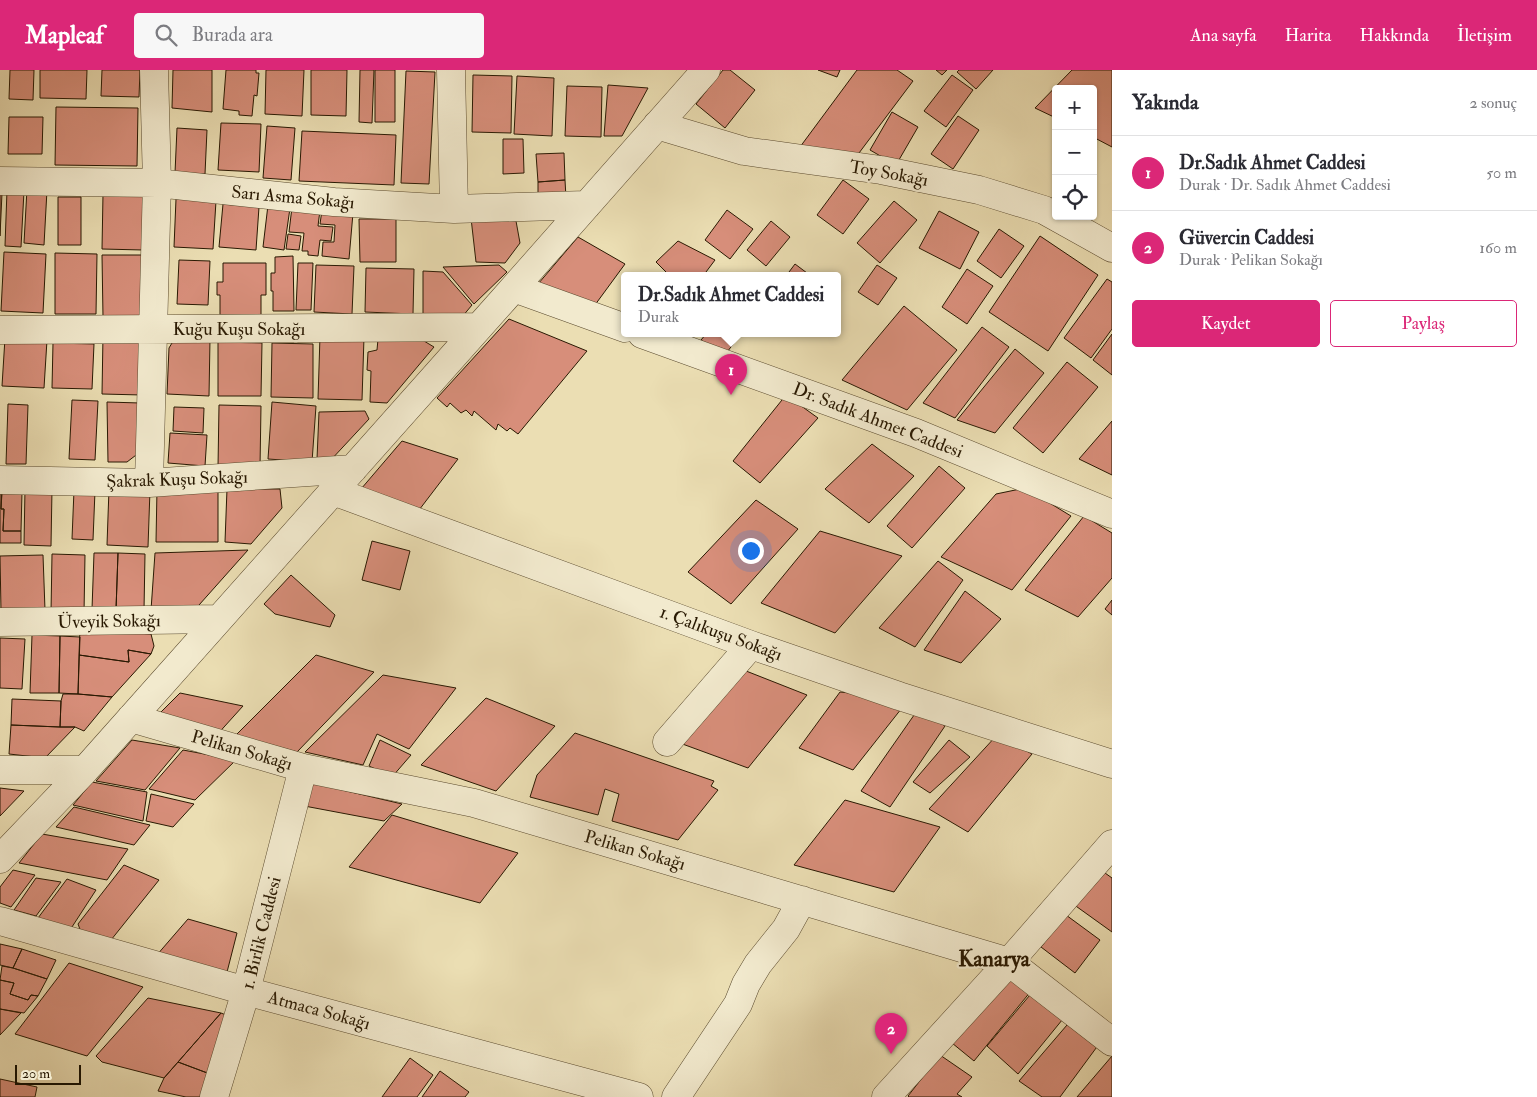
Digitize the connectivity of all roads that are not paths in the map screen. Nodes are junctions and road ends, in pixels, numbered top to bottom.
1 (154, 70) edge
2 (451, 70) edge
3 (706, 70) edge
4 (656, 125) junction
5 (0, 181) edge
6 (157, 183) junction
7 (587, 205) junction
8 (454, 208) junction
9 (1112, 248) edge
10 (514, 288) junction
11 (479, 327) junction
12 (621, 327) edge
13 (154, 329) junction
14 (0, 330) edge
15 (650, 337) edge
16 (353, 468) junction
17 (0, 480) edge
18 (149, 483) junction
19 (333, 491) junction
20 (1112, 514) edge
21 (219, 619) junction
22 (0, 622) edge
23 (751, 645) junction
24 (130, 718) junction
25 (667, 742) dead end
26 (1112, 764) edge
27 (303, 768) junction
28 (0, 770) edge
29 (85, 770) junction
30 (1112, 844) edge
31 (0, 859) edge
32 (802, 900) junction
33 (0, 921) edge
34 (1009, 962) junction
35 (246, 991) junction
36 (1112, 1042) edge
37 (214, 1097) edge
38 (639, 1097) edge
39 (676, 1097) edge
40 (886, 1097) edge

1 - 6 street
2 - 8 street
3 - 4 street
4 - 7 street
4 - 9 street, Toy Sokağı
5 - 6 street, Sarı Asma Sokağı
6 - 8 street, Sarı Asma Sokağı
6 - 13 street
7 - 8 street, Sarı Asma Sokağı
7 - 10 street
10 - 11 street
10 - 12 street
11 - 13 street, Kuğu Kuşu Sokağı
11 - 16 street
13 - 14 street, Kuğu Kuşu Sokağı
13 - 18 street
15 - 20 street, Dr. Sadık Ahmet Caddesi
16 - 18 street, Şakrak Kuşu Sokağı
16 - 19 street
17 - 18 street, Şakrak Kuşu Sokağı
19 - 21 street
19 - 23 street, 1. Çalıkuşu Sokağı
21 - 22 street, Üveyik Sokağı
21 - 24 street
23 - 25 street
23 - 26 street, 1. Çalıkuşu Sokağı
24 - 27 street, Pelikan Sokağı
24 - 29 street
27 - 32 street, Pelikan Sokağı
27 - 35 street, 1. Birlik Caddesi
28 - 29 street
29 - 31 street
30 - 34 street
32 - 34 street, Pelikan Sokağı
32 - 39 street
33 - 35 street, Atmaca Sokağı
34 - 36 street, Pelikan Sokağı
34 - 40 street
35 - 37 street, 1. Birlik Caddesi
35 - 38 street, Atmaca Sokağı

